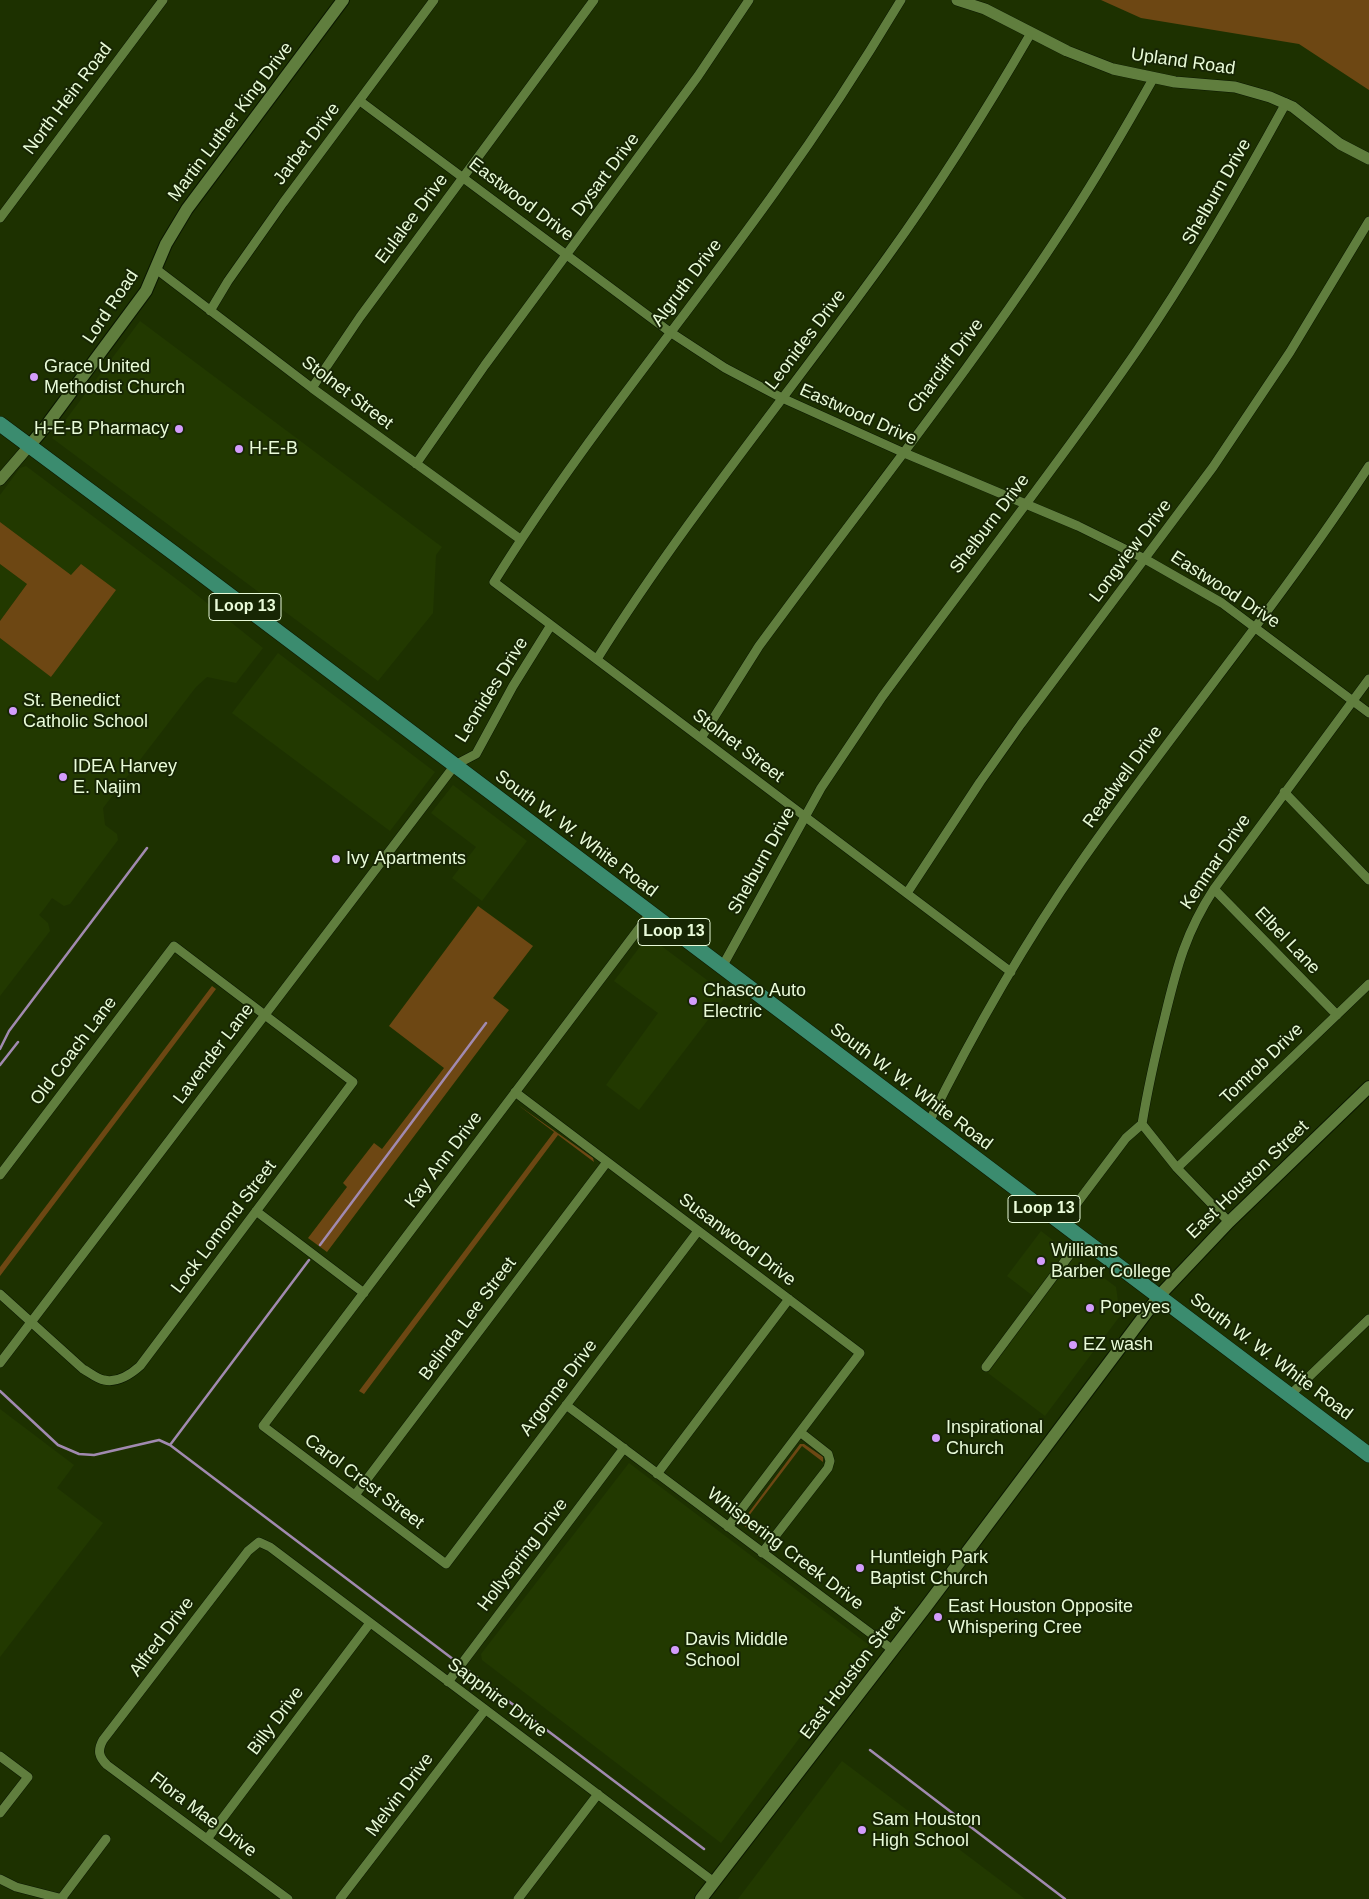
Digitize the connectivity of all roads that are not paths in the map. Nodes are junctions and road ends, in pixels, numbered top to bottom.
1 (163, 0) edge
2 (344, 0) edge
3 (434, 0) edge
4 (594, 0) edge
5 (749, 0) edge
6 (901, 0) edge
7 (957, 0) edge
8 (1031, 33) junction
9 (1153, 79) junction
10 (360, 101) junction
11 (1286, 103) junction
12 (1369, 160) edge
13 (463, 178) junction
14 (0, 218) edge
15 (1369, 221) edge
16 (566, 254) junction
17 (156, 270) junction
18 (210, 311) junction
19 (670, 332) junction
20 (312, 388) junction
21 (782, 398) junction
22 (0, 424) edge
23 (30, 445) junction
24 (902, 452) junction
25 (416, 464) junction
26 (1369, 466) edge
27 (0, 480) edge
28 (1025, 504) junction
29 (520, 540) junction
30 (1145, 559) junction
31 (494, 582) joint
32 (550, 625) junction
33 (1254, 627) junction
34 (597, 659) junction
35 (1369, 679) edge
36 (1353, 701) junction
37 (1369, 713) edge
38 (701, 738) junction
39 (455, 765) junction
40 (1284, 792) junction
41 (805, 817) junction
42 (1369, 880) edge
43 (1214, 889) junction
44 (907, 893) junction
45 (650, 914) junction
46 (722, 967) junction
47 (1011, 972) junction
48 (1369, 984) edge
49 (264, 1015) junction
50 (1337, 1015) junction
51 (1369, 1087) edge
52 (515, 1092) junction
53 (928, 1124) junction
54 (1142, 1124) junction
55 (607, 1162) junction
56 (1177, 1168) junction
57 (0, 1176) edge
58 (256, 1211) junction
59 (1229, 1222) junction
60 (1062, 1223) junction
61 (698, 1231) junction
62 (1082, 1238) junction
63 (364, 1293) junction
64 (0, 1294) edge
65 (1159, 1296) junction
66 (789, 1299) junction
67 (1369, 1319) edge
68 (31, 1322) junction
69 (0, 1363) edge
70 (986, 1367) dead end
71 (1290, 1395) junction
72 (566, 1405) junction
73 (263, 1426) joint
74 (800, 1432) junction
75 (624, 1448) junction
76 (1369, 1455) edge
77 (657, 1474) junction
78 (355, 1495) junction
79 (728, 1527) junction
80 (259, 1542) joint
81 (762, 1553) junction
82 (446, 1564) joint
83 (370, 1624) junction
84 (892, 1650) junction
85 (448, 1682) junction
86 (485, 1710) junction
87 (0, 1756) edge
88 (99, 1756) joint
89 (598, 1794) junction
90 (0, 1813) edge
91 (106, 1839) dead end
92 (207, 1839) junction
93 (0, 1879) edge
94 (714, 1882) junction
95 (61, 1899) edge
96 (288, 1899) edge
97 (340, 1899) edge
98 (518, 1899) edge
99 (701, 1899) edge

1 - 14 street, North Hein Road
2 - 17 main road, Martin Luther King Drive
3 - 10 street, Jarbet Drive
4 - 13 street, Eulalee Drive
5 - 16 street, Dysart Drive
6 - 19 street, Algruth Drive
7 - 8 street, Upland Road
8 - 9 street, Upland Road
8 - 21 street, Leonides Drive
9 - 11 street, Upland Road
9 - 24 street, Charcliff Drive
10 - 13 street, Eastwood Drive
10 - 18 street, Jarbet Drive
11 - 12 street, Upland Road
11 - 28 street, Shelburn Drive
13 - 16 street, Eastwood Drive
13 - 20 street, Eulalee Drive
15 - 30 street, Longview Drive
16 - 19 street, Eastwood Drive
16 - 25 street, Dysart Drive
17 - 18 street, Stolnet Street
17 - 23 main road, Lord Road
18 - 20 street, Stolnet Street
19 - 21 street, Eastwood Drive
19 - 29 street, Algruth Drive
20 - 25 street, Stolnet Street
21 - 24 street, Eastwood Drive
21 - 34 street, Leonides Drive
22 - 23 main road, South W. W. White Road / Loop 13
23 - 27 street, Lord Road
23 - 39 main road, South W. W. White Road / Loop 13
24 - 28 street, Eastwood Drive
24 - 38 street, Charcliff Drive
25 - 29 street, Stolnet Street
26 - 33 street, Readwell Drive
28 - 30 street, Eastwood Drive
28 - 41 street, Shelburn Drive
29 - 31 street, Algruth Drive
30 - 33 street, Eastwood Drive
30 - 44 street, Longview Drive
31 - 32 street, Stolnet Street
32 - 34 street, Stolnet Street
32 - 39 street, Leonides Drive
33 - 36 street, Eastwood Drive
33 - 47 street, Readwell Drive
34 - 38 street, Stolnet Street
35 - 36 street, Kenmar Drive
36 - 37 street, Eastwood Drive
36 - 40 street, Kenmar Drive
38 - 41 street, Stolnet Street
39 - 45 main road, South W. W. White Road / Loop 13
39 - 49 street, Lavender Lane
40 - 42 street
40 - 43 street, Kenmar Drive
41 - 44 street, Stolnet Street
41 - 46 street, Shelburn Drive
43 - 50 street, Elbel Lane
43 - 54 street, Kenmar Drive
44 - 47 street, Stolnet Street
45 - 46 main road, South W. W. White Road / Loop 13
45 - 52 street, Kay Ann Drive
46 - 53 main road, South W. W. White Road / Loop 13
47 - 53 street, Readwell Drive
48 - 50 street, Tomrob Drive
49 - 57 street, Old Coach Lane
49 - 58 street, Lock Lomond Street
49 - 68 street, Lavender Lane
50 - 56 street, Tomrob Drive
51 - 59 main road, East Houston Street
52 - 55 street, Susanwood Drive
52 - 63 street, Kay Ann Drive
53 - 60 main road, South W. W. White Road / Loop 13
54 - 56 street
54 - 60 street
55 - 61 street, Susanwood Drive
55 - 78 street, Belinda Lee Street
56 - 59 street
58 - 63 street
58 - 68 street, Lock Lomond Street
59 - 65 main road, East Houston Street
60 - 62 main road, South W. W. White Road / Loop 13
61 - 66 street, Susanwood Drive
61 - 72 street, Argonne Drive
62 - 65 main road, South W. W. White Road / Loop 13
62 - 70 street
63 - 73 street, Kay Ann Drive
64 - 68 street
65 - 71 main road, South W. W. White Road / Loop 13
65 - 84 main road, East Houston Street
66 - 74 street, Susanwood Drive
66 - 77 street
67 - 71 street
68 - 69 street, Lavender Lane
71 - 76 main road, South W. W. White Road / Loop 13
72 - 75 street
72 - 82 street, Argonne Drive
73 - 78 street, Carol Crest Street
74 - 79 street, Susanwood Drive
74 - 81 street
75 - 77 street, Whispering Creek Drive
75 - 85 street, Hollyspring Drive
77 - 79 street, Whispering Creek Drive
78 - 82 street, Carol Crest Street
79 - 81 street, Whispering Creek Drive
80 - 83 street, Sapphire Drive
80 - 88 street, Alfred Drive
81 - 84 street, Whispering Creek Drive
83 - 85 street, Sapphire Drive
83 - 92 street, Billy Drive
84 - 94 main road, East Houston Street
85 - 86 street, Sapphire Drive
86 - 89 street, Sapphire Drive
86 - 97 street, Melvin Drive
87 - 90 street
88 - 92 street, Flora Mae Drive
89 - 94 street, Sapphire Drive
89 - 98 street
91 - 95 street
92 - 96 street, Flora Mae Drive
93 - 95 street
94 - 99 main road, East Houston Street

